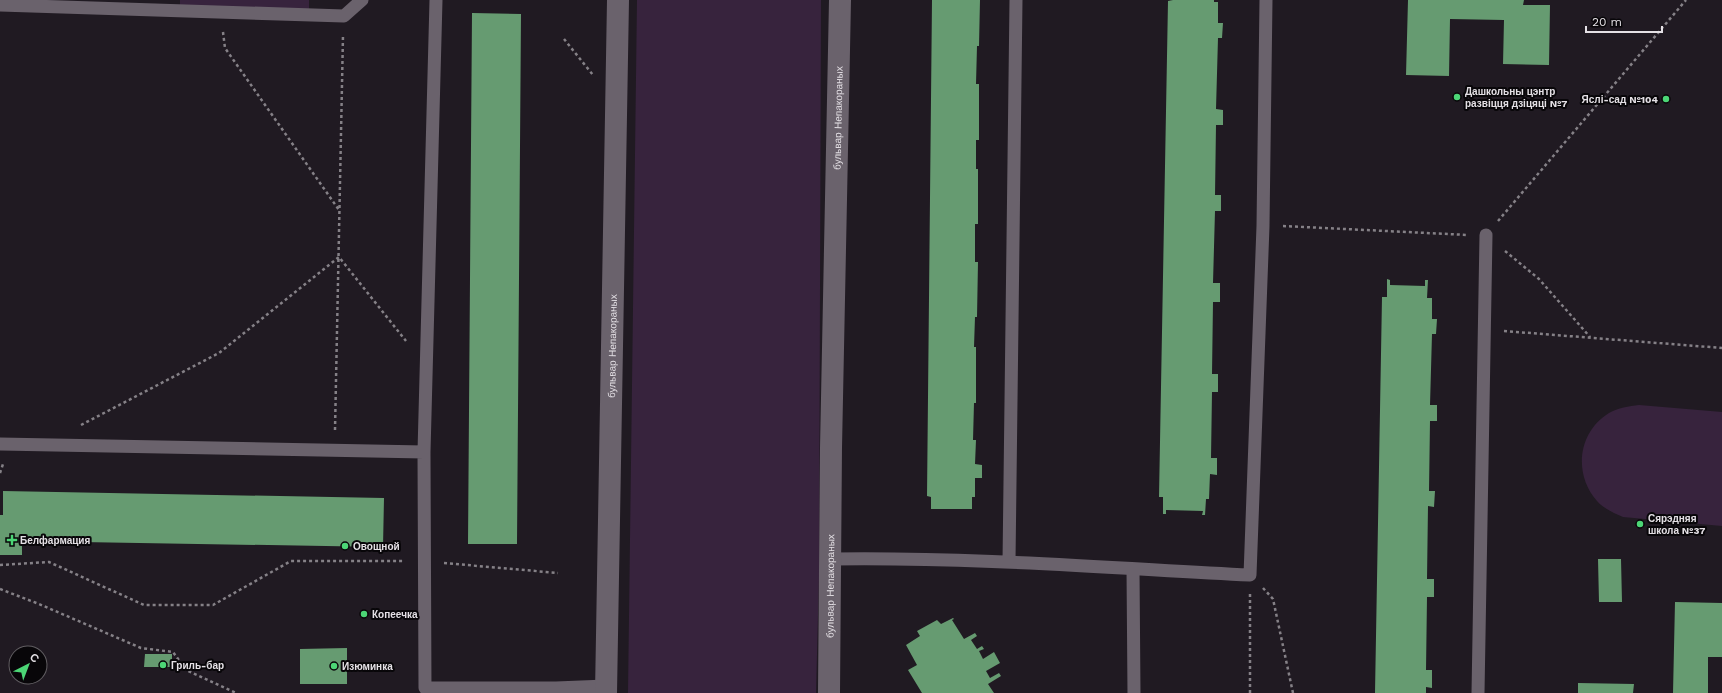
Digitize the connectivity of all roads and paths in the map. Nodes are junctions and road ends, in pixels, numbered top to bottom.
1 (362, 0) edge
2 (436, 0) edge
3 (618, 0) edge
4 (840, 0) edge
5 (1016, 0) edge
6 (1266, 0) edge
7 (1686, 0) edge
8 (26, 3) edge
9 (0, 5) edge
10 (220, 11) junction
11 (344, 16) junction
12 (564, 39) dead end
13 (617, 105) junction
14 (340, 211) junction
15 (1263, 226) junction
16 (1486, 235) junction
17 (339, 257) junction
18 (1485, 329) junction
19 (1590, 337) junction
20 (1722, 348) edge
21 (427, 366) junction
22 (78, 427) dead end
23 (0, 444) edge
24 (334, 450) junction
25 (424, 452) junction
26 (831, 559) junction
27 (425, 561) junction
28 (1009, 562) junction
29 (0, 565) edge
30 (1134, 569) junction
31 (558, 573) dead end
32 (1250, 575) junction
33 (0, 589) edge
34 (606, 689) edge
35 (423, 690) edge
36 (236, 693) edge
37 (829, 693) edge
38 (1134, 693) edge
39 (1250, 693) edge
40 (1294, 693) edge
41 (1478, 693) edge

1 - 11 lane
2 - 21 lane
3 - 13 main road, бульвар Непакораных
4 - 26 main road, бульвар Непакораных
5 - 28 lane
6 - 15 lane
7 - 16 path
8 - 9 lane
8 - 10 lane
10 - 11 lane
10 - 14 path
11 - 14 path
12 - 13 path
13 - 34 main road, бульвар Непакораных
14 - 17 path
15 - 16 path
15 - 32 lane
16 - 18 lane
16 - 19 path
17 - 21 path
17 - 22 path
17 - 24 path
18 - 19 path
18 - 41 lane
19 - 20 path
21 - 25 lane
23 - 24 lane
24 - 25 lane
25 - 27 lane
26 - 28 lane
26 - 37 main road, бульвар Непакораных
27 - 29 path
27 - 31 path
27 - 35 lane
28 - 30 lane
30 - 32 lane
30 - 38 lane
32 - 39 path
32 - 40 path
33 - 36 path
34 - 35 lane

